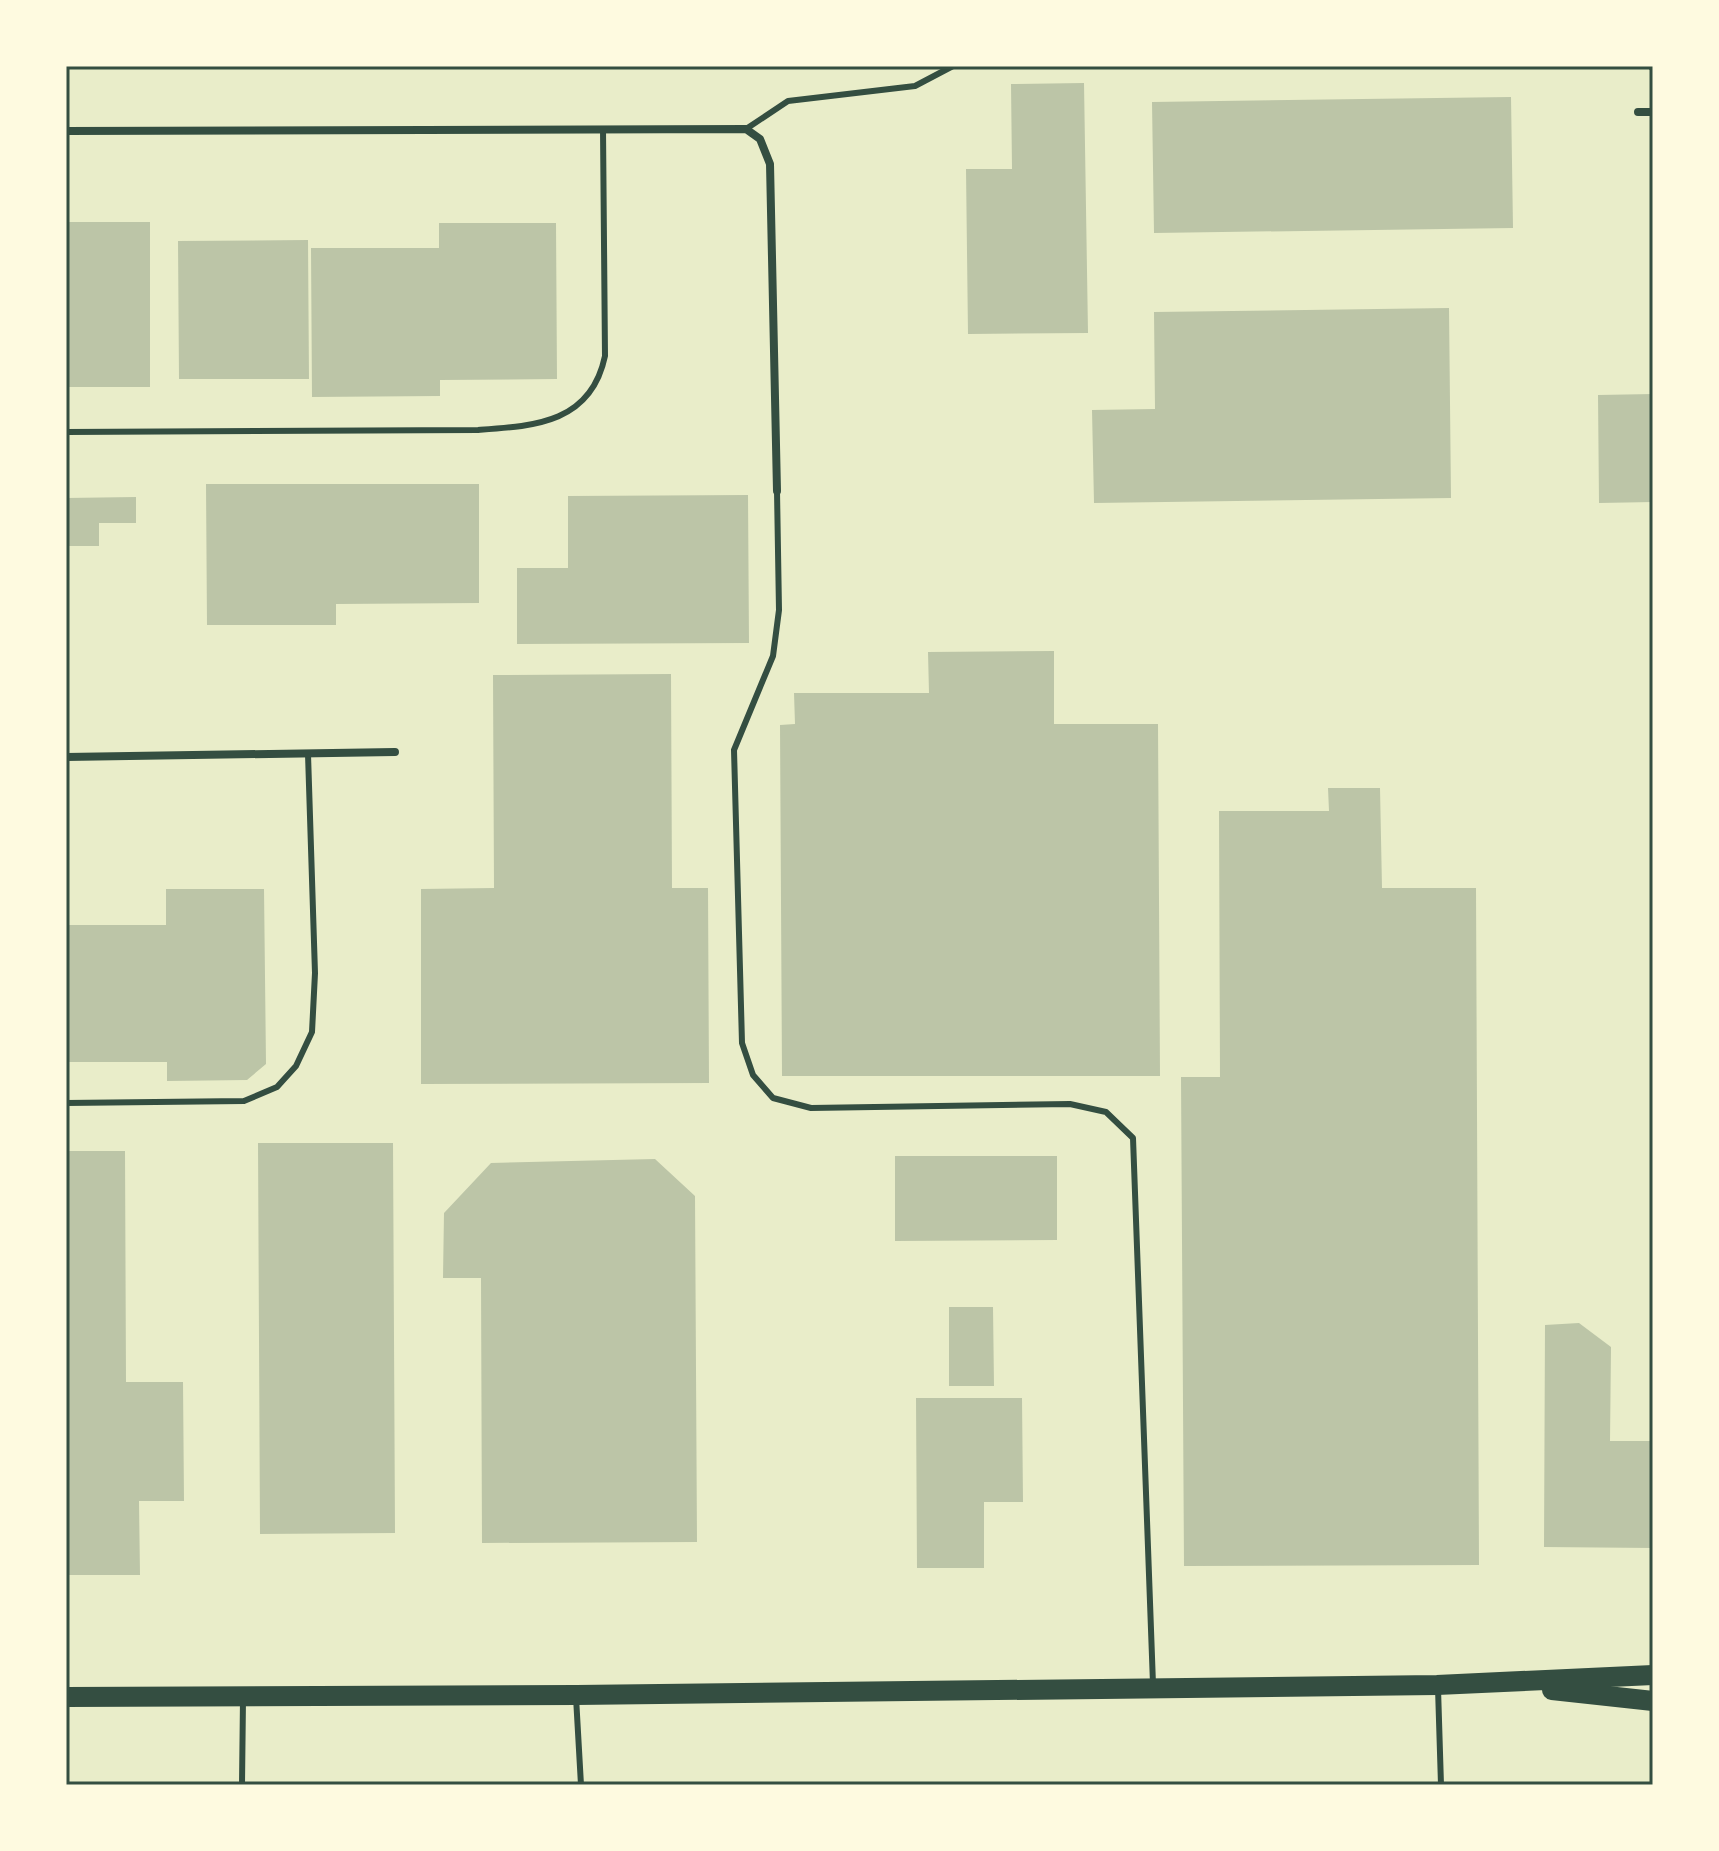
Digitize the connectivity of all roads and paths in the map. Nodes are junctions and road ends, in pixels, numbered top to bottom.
1 (953, 66) edge
2 (1638, 112) dead end
3 (1653, 112) edge
4 (603, 129) junction
5 (746, 129) junction
6 (66, 131) edge
7 (66, 432) edge
8 (777, 491) joint
9 (395, 752) dead end
10 (308, 754) junction
11 (66, 757) edge
12 (66, 1103) edge
13 (1653, 1675) edge
14 (1488, 1684) junction
15 (1437, 1685) junction
16 (1153, 1688) junction
17 (243, 1695) junction
18 (576, 1695) junction
19 (66, 1697) edge
20 (1653, 1701) edge
21 (242, 1785) edge
22 (581, 1785) edge
23 (1441, 1785) edge

1 - 5 lane
2 - 3 street
4 - 5 street
4 - 6 street
4 - 7 lane
5 - 8 street
8 - 16 lane
9 - 10 street
10 - 11 street
10 - 12 lane
13 - 14 main road
14 - 15 main road
14 - 20 main road
15 - 16 main road
15 - 23 lane
16 - 18 main road
17 - 18 main road
17 - 19 main road
17 - 21 lane
18 - 22 lane

